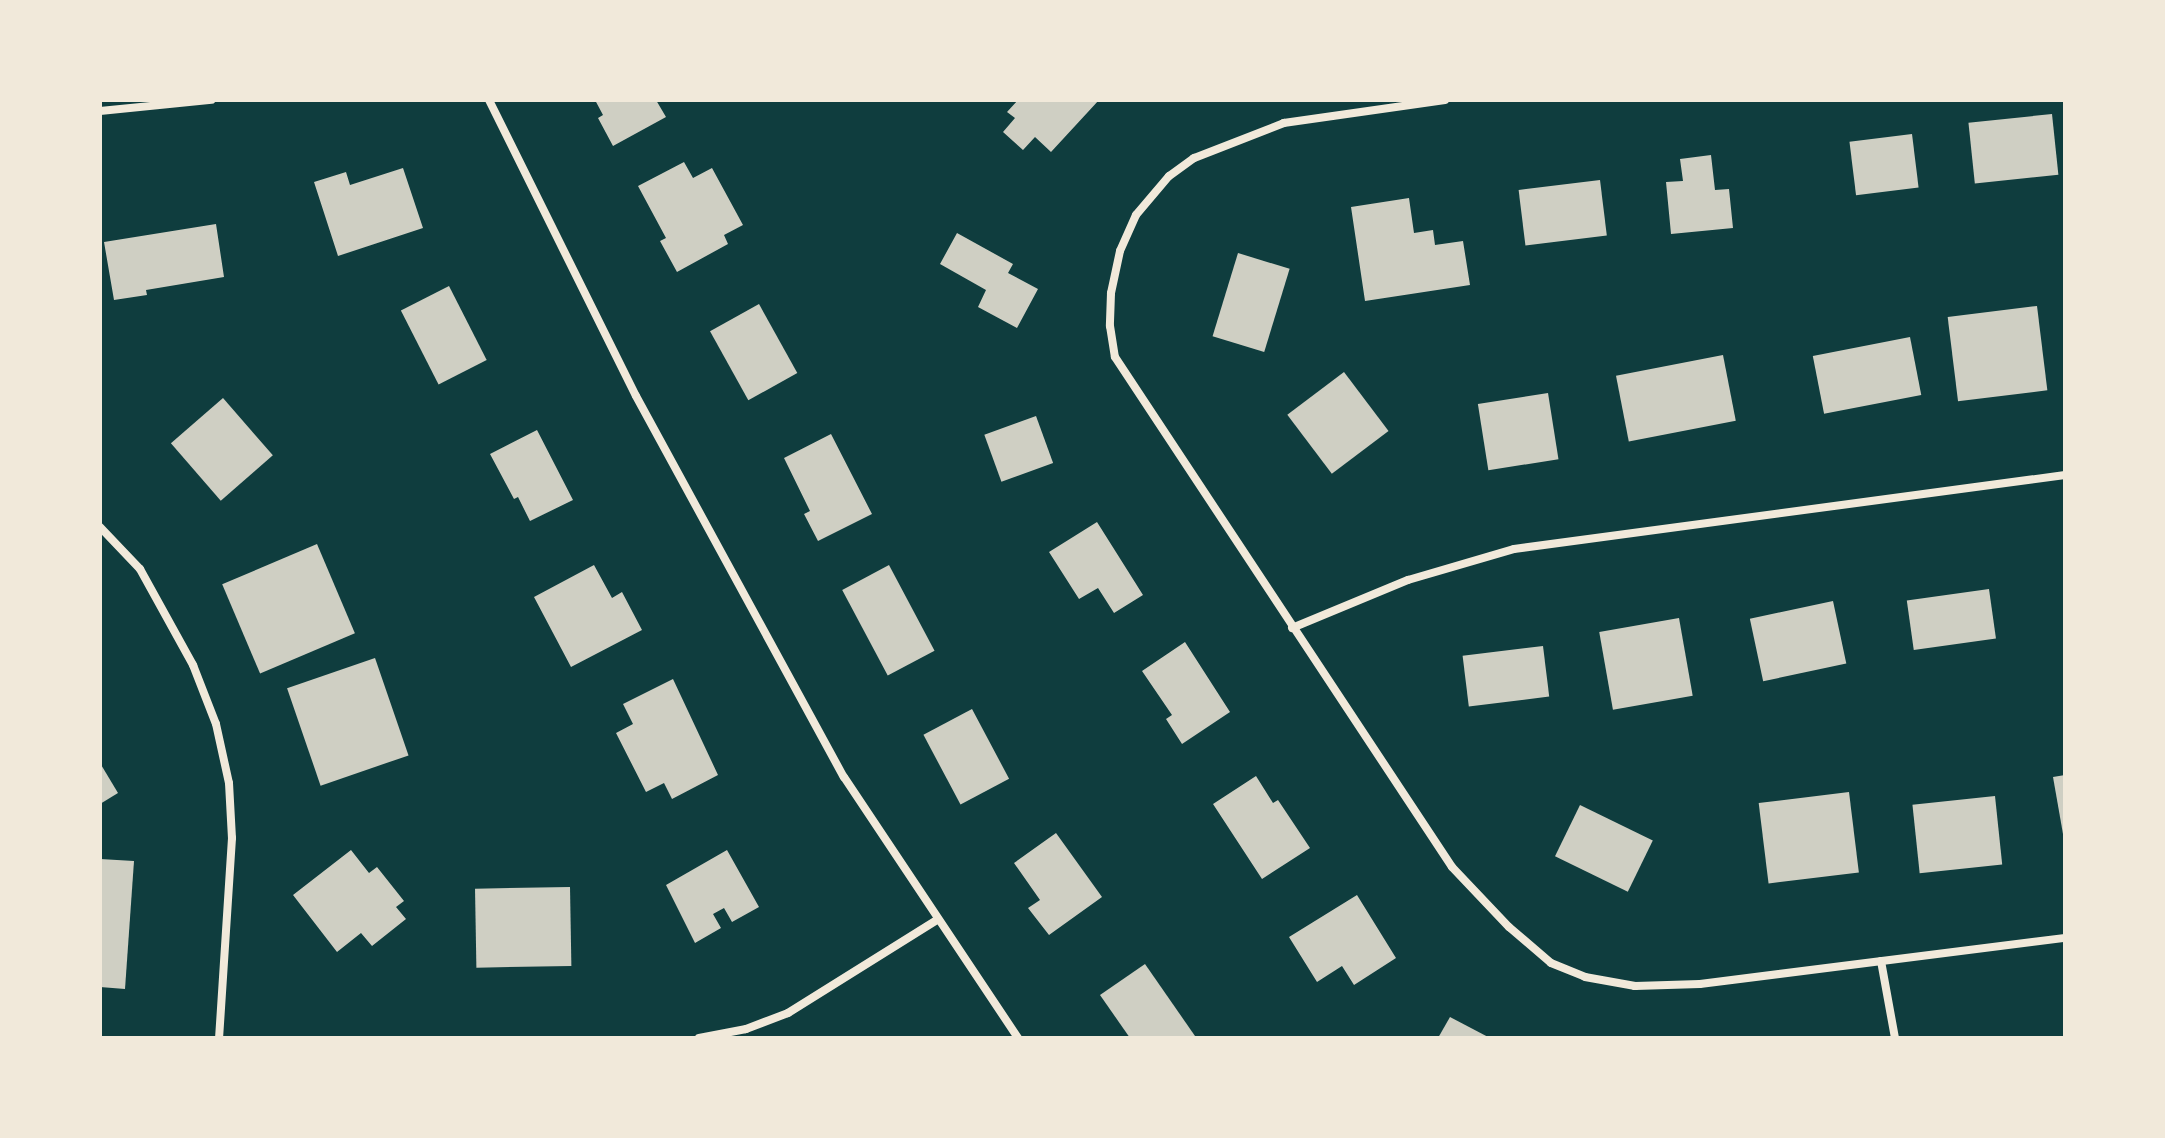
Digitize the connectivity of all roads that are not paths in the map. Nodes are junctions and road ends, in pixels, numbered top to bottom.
1 (211, 100) edge
2 (489, 100) edge
3 (1445, 100) edge
4 (100, 111) edge
5 (2065, 475) edge
6 (100, 527) edge
7 (1292, 628) junction
8 (937, 920) junction
9 (2065, 938) edge
10 (1881, 961) junction
11 (219, 1038) edge
12 (699, 1038) edge
13 (1018, 1038) edge
14 (1895, 1038) edge

1 - 4 street
2 - 8 street
3 - 7 street
5 - 7 street
6 - 11 street
7 - 10 street
8 - 12 street
8 - 13 street
9 - 10 street
10 - 14 street

